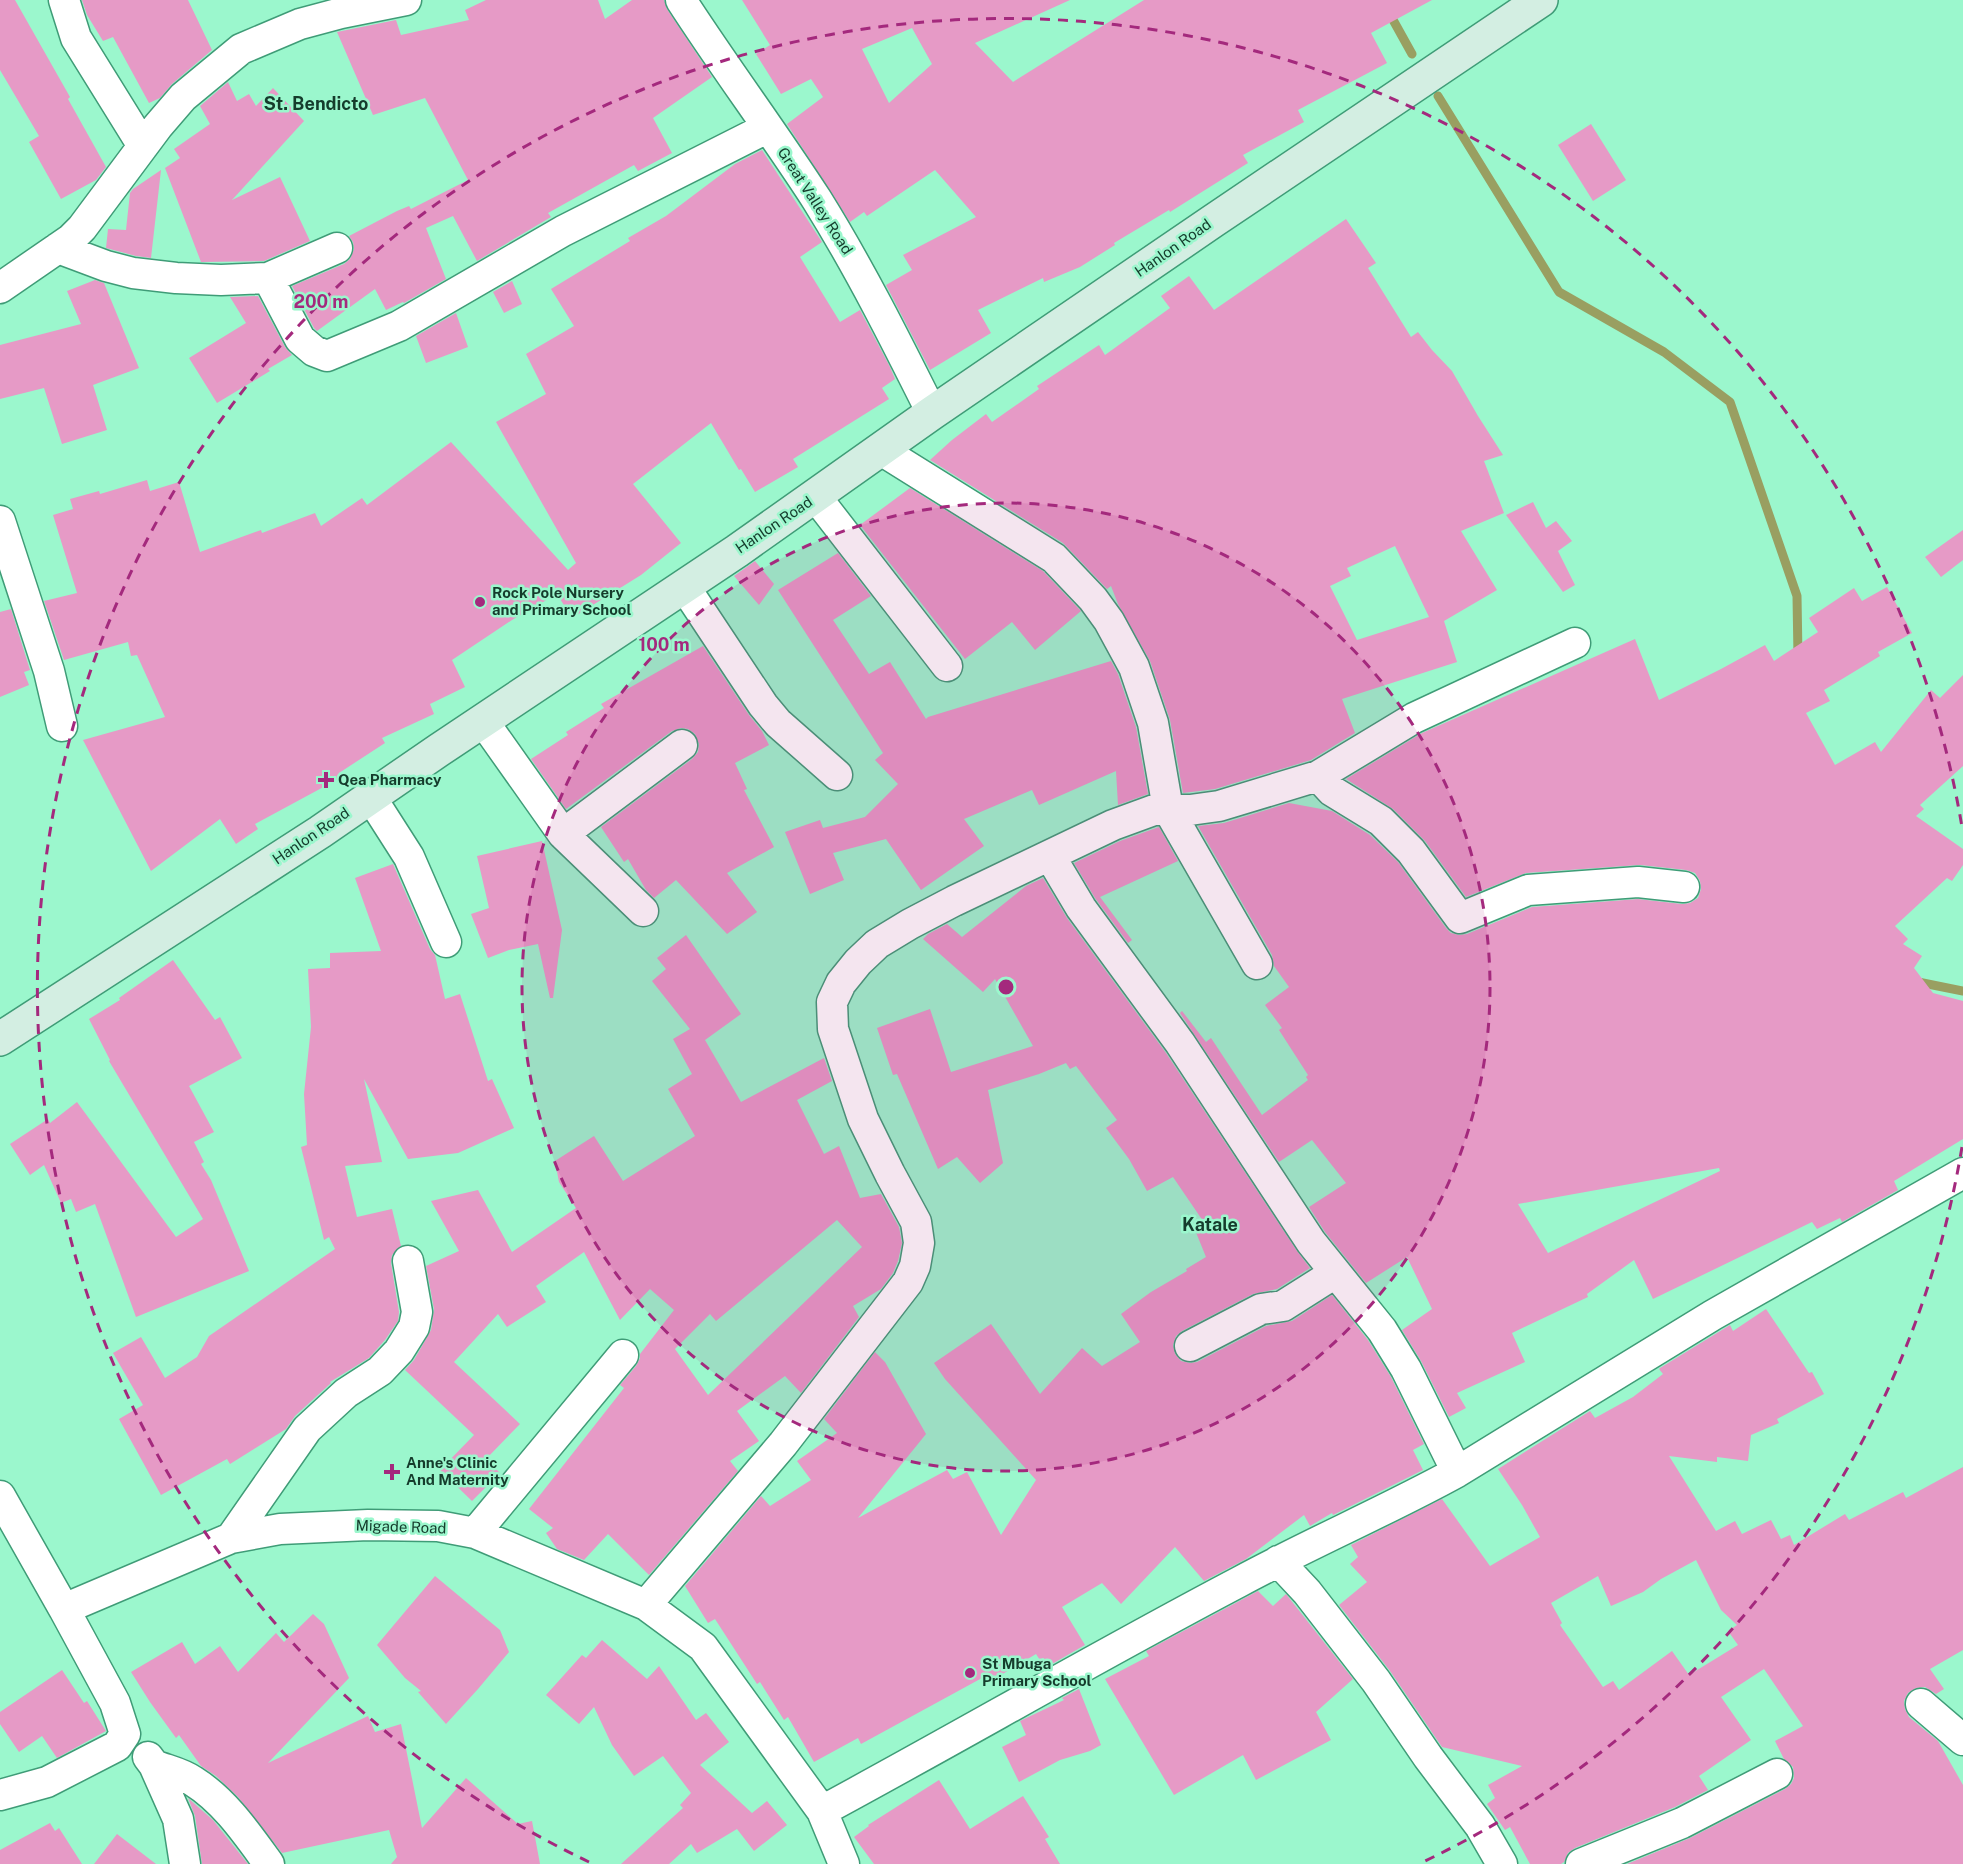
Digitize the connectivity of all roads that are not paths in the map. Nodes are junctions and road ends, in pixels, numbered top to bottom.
1 (64, 0) edge
2 (406, 0) edge
3 (681, 0) edge
4 (1541, 0) edge
5 (767, 128) junction
6 (143, 146) junction
7 (58, 248) junction
8 (337, 248) dead end
9 (268, 278) junction
10 (0, 288) edge
11 (932, 413) junction
12 (881, 450) junction
13 (816, 497) junction
14 (0, 521) edge
15 (684, 586) junction
16 (1575, 643) dead end
17 (947, 666) dead end
18 (483, 721) junction
19 (62, 726) dead end
20 (682, 745) dead end
21 (837, 775) dead end
22 (1318, 776) junction
23 (370, 796) junction
24 (1168, 809) junction
25 (563, 834) junction
26 (1050, 856) junction
27 (1684, 887) dead end
28 (643, 911) dead end
29 (446, 942) dead end
30 (1257, 964) dead end
31 (0, 1039) edge
32 (1963, 1173) edge
33 (408, 1261) dead end
34 (1335, 1273) junction
35 (1190, 1346) dead end
36 (623, 1355) dead end
37 (1457, 1472) junction
38 (0, 1496) edge
39 (475, 1533) junction
40 (231, 1538) junction
41 (1278, 1561) junction
42 (646, 1605) junction
43 (64, 1610) junction
44 (1921, 1704) dead end
45 (125, 1734) junction
46 (1963, 1740) edge
47 (153, 1765) junction
48 (1777, 1774) dead end
49 (0, 1795) edge
50 (822, 1811) junction
51 (185, 1864) edge
52 (269, 1864) edge
53 (844, 1864) edge
54 (1502, 1864) edge
55 (1581, 1864) edge

1 - 6 street
2 - 6 street
3 - 5 street, Great Valley Road
4 - 11 main road, Hanlon Road
5 - 9 street
5 - 11 street, Great Valley Road
6 - 7 street
7 - 9 street
7 - 10 street
8 - 9 street
11 - 12 main road, Hanlon Road
12 - 13 main road, Hanlon Road
12 - 24 street
13 - 15 main road, Hanlon Road
13 - 17 street
14 - 19 street
15 - 18 main road, Hanlon Road
15 - 21 street
16 - 22 street
18 - 23 main road, Hanlon Road
18 - 25 street
20 - 25 street
22 - 24 street
22 - 27 street
23 - 29 street
23 - 31 main road, Hanlon Road
24 - 26 street
24 - 30 street
25 - 28 street
26 - 34 street
26 - 42 street
32 - 37 street
33 - 40 street
34 - 35 street
34 - 37 street
36 - 39 street
37 - 41 street
38 - 43 street
39 - 40 street, Migade Road
39 - 42 street, Migade Road
40 - 43 street, Migade Road
41 - 50 street
41 - 54 street
42 - 50 street, Migade Road
43 - 45 street
44 - 46 street
45 - 47 street
45 - 49 street
47 - 51 street
47 - 52 street
48 - 55 street
50 - 53 street, Migade Road

